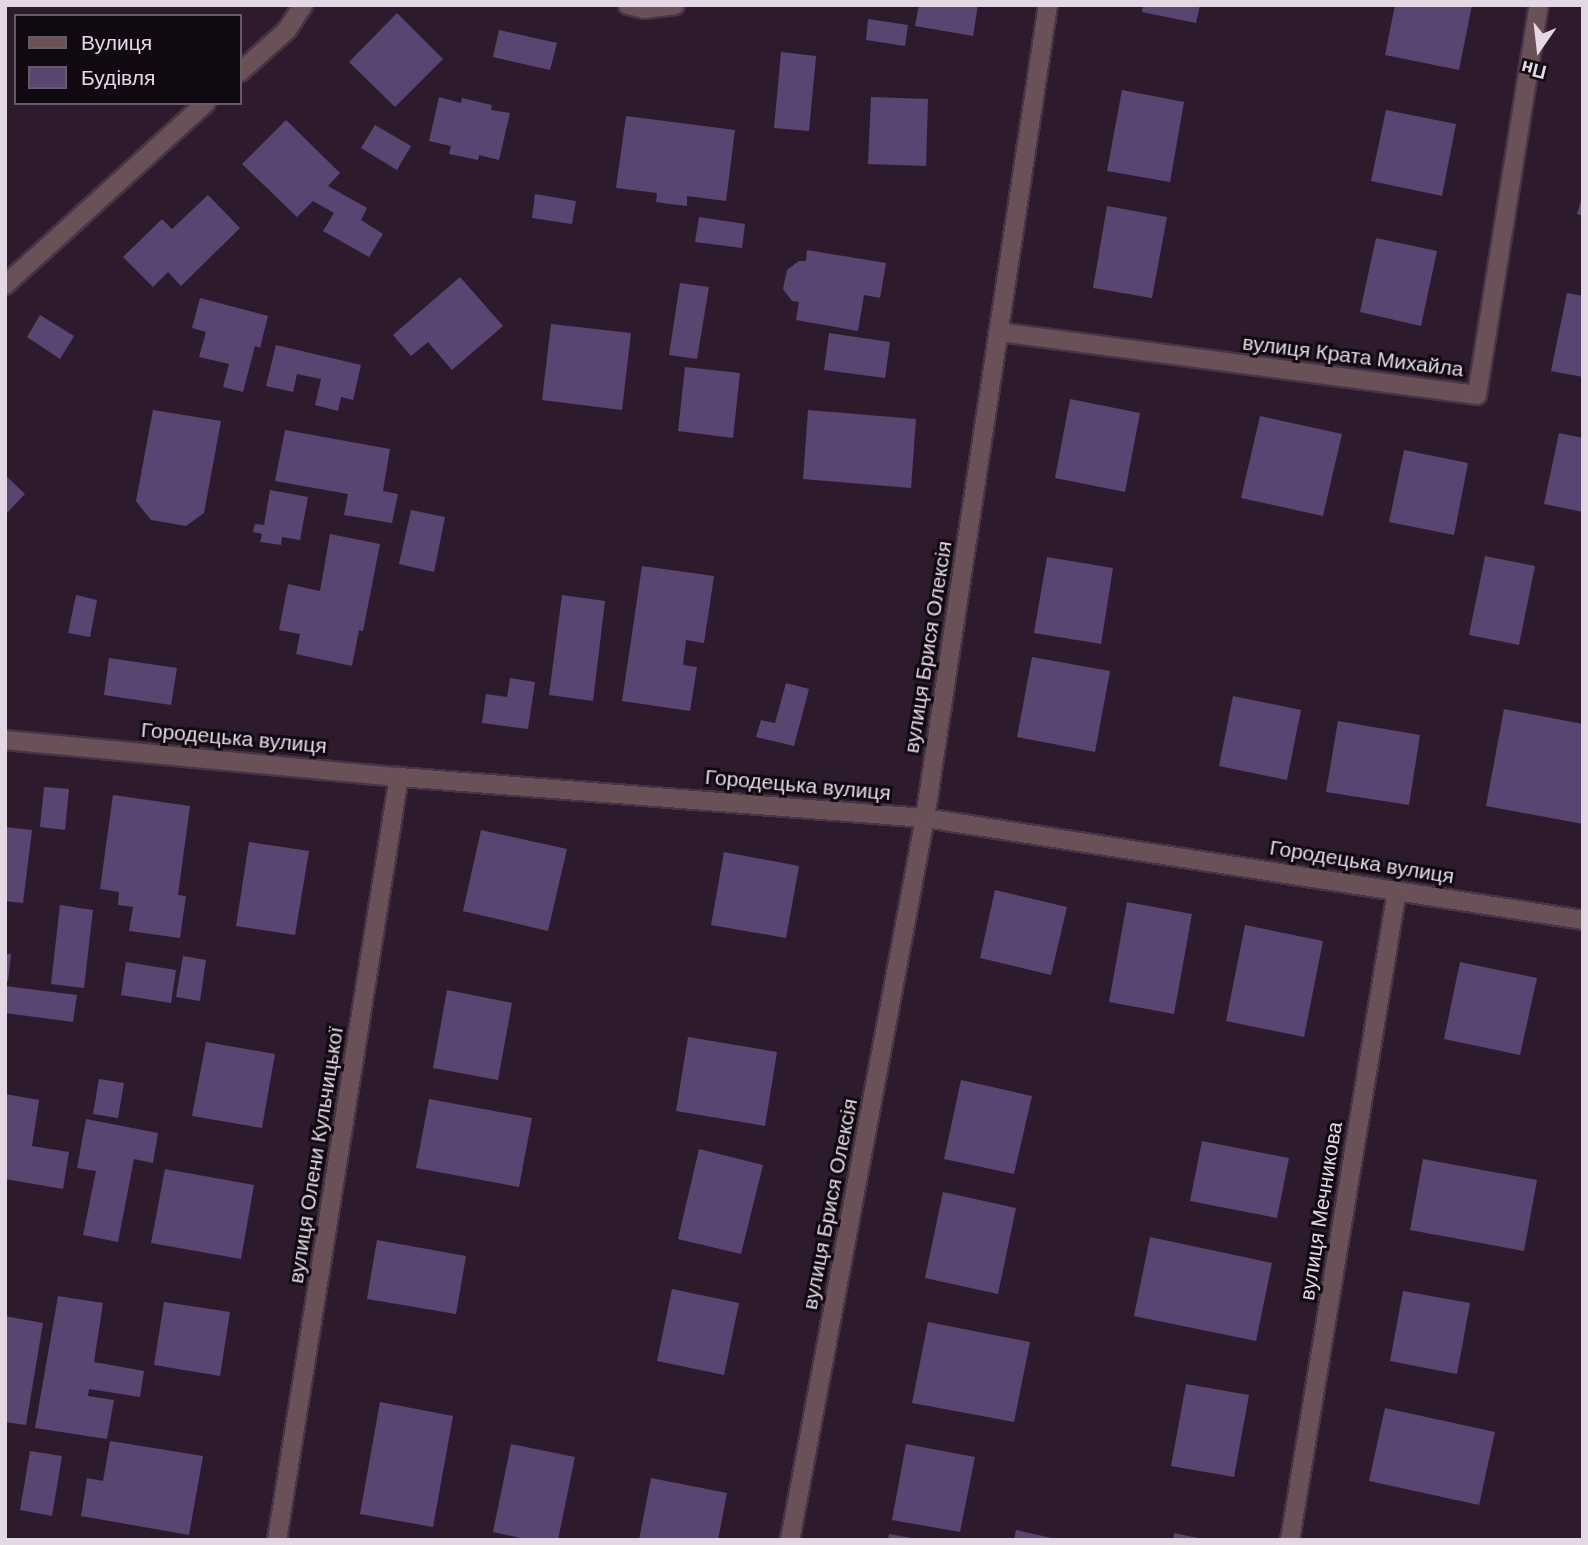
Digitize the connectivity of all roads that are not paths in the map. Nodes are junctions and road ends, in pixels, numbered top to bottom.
1 (303, 5) edge
2 (628, 5) edge
3 (675, 5) edge
4 (1048, 5) edge
5 (1539, 5) edge
6 (242, 70) edge
7 (204, 105) edge
8 (5, 285) edge
9 (999, 332) junction
10 (5, 740) edge
11 (399, 777) junction
12 (925, 818) junction
13 (1397, 890) junction
14 (1583, 920) edge
15 (277, 1540) edge
16 (790, 1540) edge
17 (1290, 1540) edge

1 - 6 street
2 - 3 street
4 - 9 street, вулиця Брися Олексія
5 - 9 street, вулиця Крата Михайла
7 - 8 street
9 - 12 street, вулиця Брися Олексія
10 - 11 street, Городецька вулиця
11 - 12 street, Городецька вулиця
11 - 15 street, вулиця Олени Кульчицької
12 - 13 street, Городецька вулиця
12 - 16 street, вулиця Брися Олексія
13 - 14 street, Городецька вулиця
13 - 17 street, вулиця Мечникова

